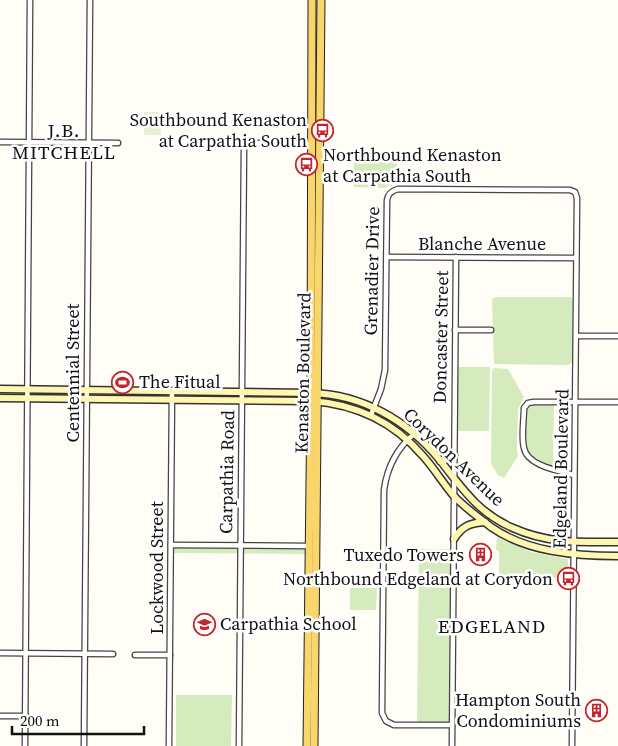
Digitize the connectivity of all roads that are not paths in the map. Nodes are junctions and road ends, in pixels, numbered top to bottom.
1 (30, 0) edge
2 (90, 0) edge
3 (312, 0) edge
4 (321, 0) edge
5 (0, 142) edge
6 (30, 142) junction
7 (89, 143) junction
8 (118, 143) dead end
9 (311, 144) junction
10 (575, 192) joint
11 (387, 257) junction
12 (456, 257) junction
13 (576, 258) junction
14 (455, 330) junction
15 (491, 330) dead end
16 (577, 336) junction
17 (618, 336) edge
18 (0, 389) edge
19 (28, 389) junction
20 (87, 390) junction
21 (172, 390) junction
22 (242, 392) junction
23 (314, 393) junction
24 (0, 398) edge
25 (28, 398) junction
26 (87, 399) junction
27 (172, 400) junction
28 (242, 401) junction
29 (576, 401) junction
30 (314, 402) junction
31 (618, 402) edge
32 (374, 407) junction
33 (371, 416) junction
34 (414, 434) junction
35 (408, 440) junction
36 (454, 455) junction
37 (440, 461) junction
38 (444, 467) junction
39 (437, 473) junction
40 (574, 475) junction
41 (454, 479) junction
42 (454, 496) junction
43 (471, 499) junction
44 (465, 506) junction
45 (485, 522) junction
46 (454, 539) junction
47 (574, 542) junction
48 (618, 542) edge
49 (171, 544) junction
50 (240, 545) junction
51 (309, 546) junction
52 (574, 554) junction
53 (618, 556) edge
54 (0, 653) edge
55 (26, 654) junction
56 (84, 654) junction
57 (113, 654) dead end
58 (135, 654) dead end
59 (170, 655) junction
60 (0, 716) edge
61 (26, 716) junction
62 (452, 725) junction
63 (26, 746) edge
64 (84, 746) edge
65 (169, 746) edge
66 (238, 746) edge
67 (307, 746) edge
68 (314, 746) edge
69 (452, 746) edge
70 (572, 746) edge

1 - 6 street
2 - 7 street, Centennial Street
3 - 9 main road, Kenaston Boulevard
4 - 23 main road, Kenaston Boulevard
5 - 6 street
6 - 7 street
6 - 19 street
7 - 8 street
7 - 20 street, Centennial Street
9 - 22 street, Carpathia Road
9 - 23 main road, Kenaston Boulevard
10 - 11 street, Grenadier Drive
10 - 13 street, Edgeland Boulevard
11 - 12 street, Blanche Avenue
11 - 32 street, Grenadier Drive
12 - 13 street, Blanche Avenue
12 - 14 street, Doncaster Street
13 - 16 street, Edgeland Boulevard
14 - 15 street
14 - 36 street, Doncaster Street
16 - 17 street
16 - 29 street, Edgeland Boulevard
18 - 19 main road, Corydon Avenue
19 - 20 main road, Corydon Avenue
19 - 25 street
20 - 21 main road, Corydon Avenue
20 - 26 street, Centennial Street
21 - 22 main road, Corydon Avenue
21 - 27 street, Lockwood Street
22 - 23 main road, Corydon Avenue
22 - 28 street, Carpathia Road
23 - 30 main road, Kenaston Boulevard
23 - 32 main road, Corydon Avenue
24 - 25 main road, Corydon Avenue
25 - 26 main road, Corydon Avenue
25 - 55 street
26 - 27 main road, Corydon Avenue
26 - 56 street, Centennial Street
27 - 28 main road, Corydon Avenue
27 - 49 street, Lockwood Street
28 - 30 main road, Corydon Avenue
28 - 50 street, Carpathia Road
29 - 31 street
29 - 40 street, Edgeland Boulevard
29 - 40 street
30 - 33 main road, Corydon Avenue
30 - 51 main road, Kenaston Boulevard
30 - 68 main road, Kenaston Boulevard
32 - 33 street, Grenadier Drive
32 - 34 main road, Corydon Avenue
33 - 35 main road, Corydon Avenue
34 - 35 street
34 - 37 main road, Corydon Avenue
35 - 39 main road, Corydon Avenue
35 - 62 street
36 - 37 main road
36 - 41 street, Doncaster Street
37 - 38 main road, Corydon Avenue
38 - 39 main road
38 - 41 main road, Corydon Avenue
39 - 42 main road, Corydon Avenue
40 - 47 street, Edgeland Boulevard
41 - 42 street, Doncaster Street
41 - 43 main road, Corydon Avenue
42 - 44 main road, Corydon Avenue
42 - 46 street, Doncaster Street
43 - 44 main road
43 - 47 main road, Corydon Avenue
44 - 45 main road, Corydon Avenue
45 - 46 main road
45 - 52 main road, Corydon Avenue
46 - 62 street, Doncaster Street
47 - 48 main road, Corydon Avenue
47 - 52 street, Edgeland Boulevard
49 - 50 street
49 - 59 street, Lockwood Street
50 - 51 street
50 - 66 street, Carpathia Road
51 - 67 main road, Kenaston Boulevard
52 - 53 main road, Corydon Avenue
52 - 70 street, Edgeland Boulevard
54 - 55 street
55 - 56 street
55 - 61 street
56 - 57 street
56 - 64 street, Centennial Street
58 - 59 street
59 - 65 street, Lockwood Street
60 - 61 street
61 - 63 street
62 - 69 street, Doncaster Street

